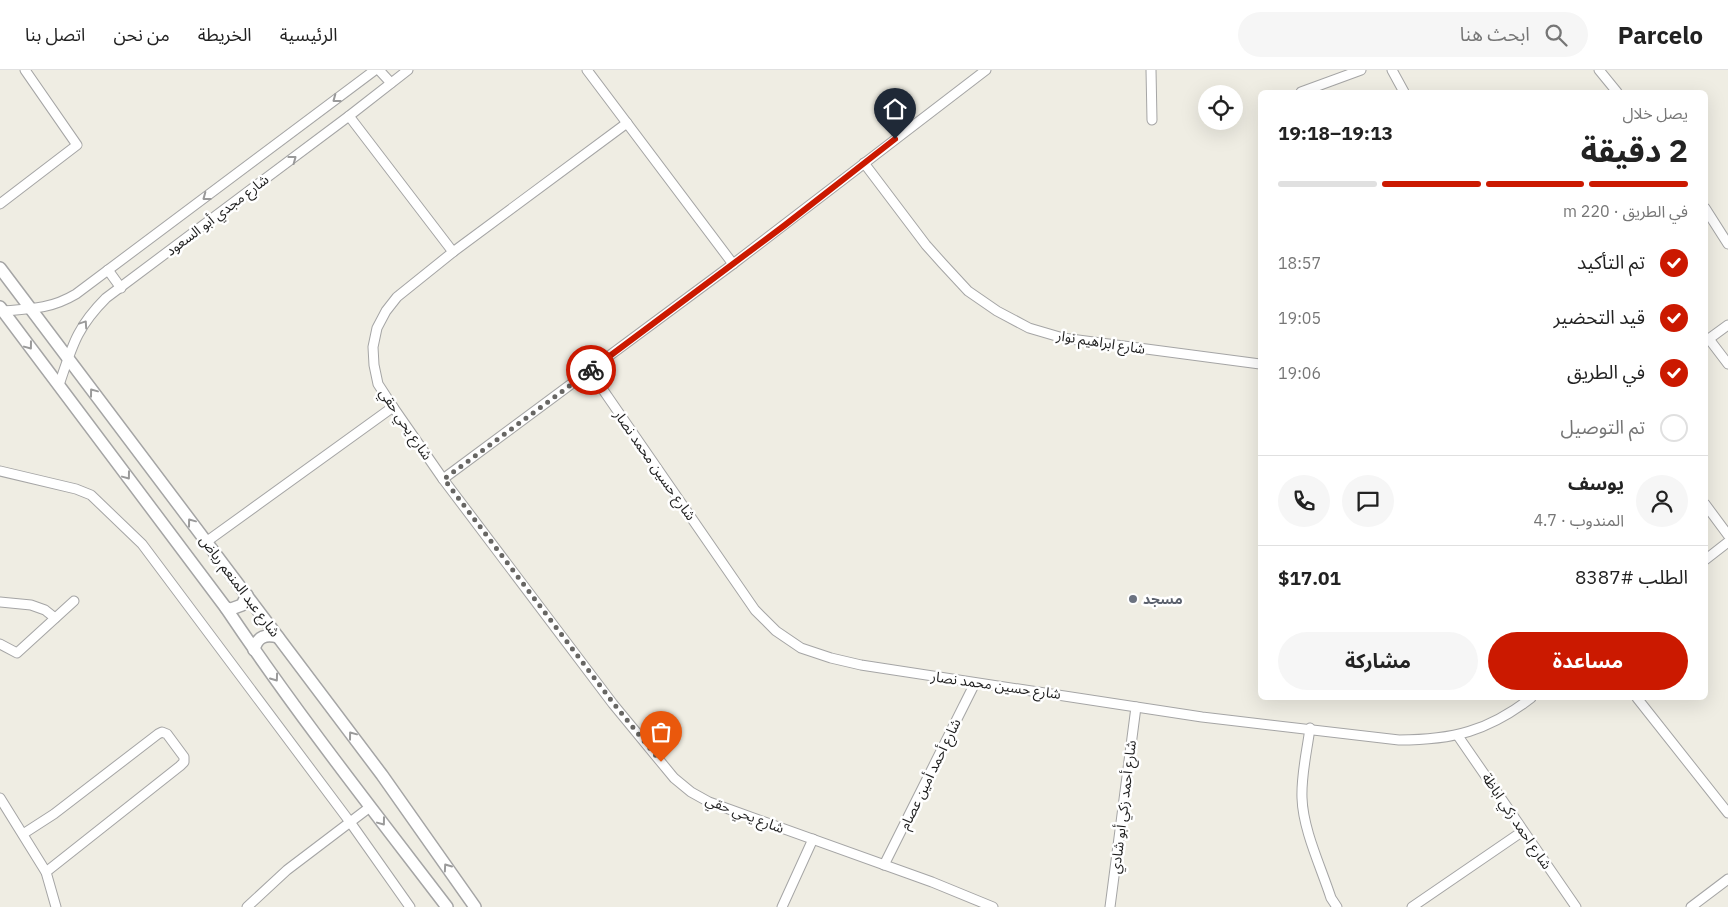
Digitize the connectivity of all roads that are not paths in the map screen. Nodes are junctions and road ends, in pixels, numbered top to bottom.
1 (25, 70) edge
2 (375, 70) edge
3 (380, 70) edge
4 (587, 70) edge
5 (986, 70) edge
6 (1151, 70) edge
7 (1361, 70) edge
8 (1392, 70) edge
9 (1599, 70) edge
10 (404, 71) edge
11 (391, 83) junction
12 (1306, 90) edge
13 (1403, 90) edge
14 (1615, 90) edge
15 (350, 116) junction
16 (1152, 120) dead end
17 (627, 123) junction
18 (864, 163) junction
19 (0, 204) edge
20 (1708, 213) edge
21 (1728, 244) edge
22 (453, 252) junction
23 (733, 264) junction
24 (0, 268) edge
25 (108, 270) junction
26 (121, 288) junction
27 (1, 309) edge
28 (31, 309) junction
29 (1728, 325) edge
30 (1708, 339) edge
31 (1708, 341) edge
32 (68, 358) junction
33 (1258, 364) edge
34 (1728, 364) edge
35 (590, 372) junction
36 (59, 385) junction
37 (393, 407) junction
38 (0, 471) edge
39 (444, 479) junction
40 (1708, 508) edge
41 (1728, 535) edge
42 (206, 542) junction
43 (1728, 542) edge
44 (1708, 558) edge
45 (247, 595) junction
46 (74, 601) dead end
47 (0, 602) edge
48 (226, 608) junction
49 (55, 618) junction
50 (278, 637) junction
51 (0, 644) edge
52 (254, 650) junction
53 (975, 683) junction
54 (1528, 700) edge
55 (1639, 700) edge
56 (1136, 707) junction
57 (1310, 728) junction
58 (1458, 736) junction
59 (0, 798) edge
60 (370, 807) junction
61 (8, 812) junction
62 (1728, 813) edge
63 (0, 818) edge
64 (350, 822) junction
65 (1523, 831) junction
66 (23, 834) junction
67 (813, 840) junction
68 (884, 865) junction
69 (46, 872) junction
70 (1728, 879) edge
71 (56, 907) edge
72 (247, 907) edge
73 (410, 907) edge
74 (447, 907) edge
75 (475, 907) edge
76 (782, 907) edge
77 (993, 907) edge
78 (1110, 907) edge
79 (1337, 907) edge
80 (1412, 907) edge
81 (1576, 907) edge
82 (1691, 907) edge

1 - 19 street
2 -> 25 street, شارع مجدي أبو السعود
3 - 11 street
4 - 17 street
5 - 18 street
6 - 16 street
7 - 12 street
8 - 13 street
9 - 14 street
10 - 11 street, شارع مجدي أبو السعود
11 - 15 street, شارع مجدي أبو السعود
15 - 22 street
26 -> 15 street, شارع مجدي أبو السعود
17 - 22 street, شارع يحي حقي
17 - 23 street
18 - 23 street
18 - 33 street, شارع ابراهيم نوار
20 - 21 street
22 - 37 street, شارع يحي حقي
23 - 35 street
24 - 28 street, شارع عبد المنعم رياض
25 - 26 street
25 - 28 street, شارع مجدي أبو السعود
32 -> 26 street, شارع مجدي أبو السعود
27 - 28 street, شارع مجدي أبو السعود
27 -> 36 street, شارع عبد المنعم رياض
28 - 32 street, شارع عبد المنعم رياض
29 - 30 street
31 - 34 street
32 - 36 street, شارع مجدي أبو السعود
42 -> 32 street, شارع عبد المنعم رياض
35 - 39 street
35 - 53 street, شارع حسين محمد نصار
36 -> 48 street, شارع عبد المنعم رياض
37 - 39 street, شارع يحي حقي
37 - 42 street
38 - 64 street
39 - 67 street, شارع يحي حقي
40 - 41 street
42 - 45 street, شارع عبد المنعم رياض
43 - 44 street
45 - 48 street
45 - 50 street, شارع عبد المنعم رياض
46 - 49 street
47 - 49 street
48 - 52 street, شارع عبد المنعم رياض
49 - 51 street
50 - 52 street
75 -> 50 street, شارع عبد المنعم رياض
52 -> 60 street, شارع عبد المنعم رياض
53 - 56 street, شارع حسين محمد نصار
53 - 68 street, شارع أحمد أمين عصام
54 - 58 street, شارع حسين محمد نصار
55 - 62 street
56 - 57 street, شارع حسين محمد نصار
56 - 78 street, شارع أحمد زكي أبو شادي
57 - 58 street, شارع حسين محمد نصار
57 - 79 street
58 - 65 street, شارع احمد زكي اباظة
59 - 61 street
60 - 64 street
60 -> 74 street, شارع عبد المنعم رياض
61 - 63 street
61 - 66 street
64 - 72 street
64 - 73 street
65 - 80 street
65 - 81 street, شارع احمد زكي اباظة
66 - 69 street
66 - 69 street
67 - 68 street, شارع يحي حقي
67 - 76 street
68 - 77 street, شارع يحي حقي
69 - 71 street
70 - 82 street

